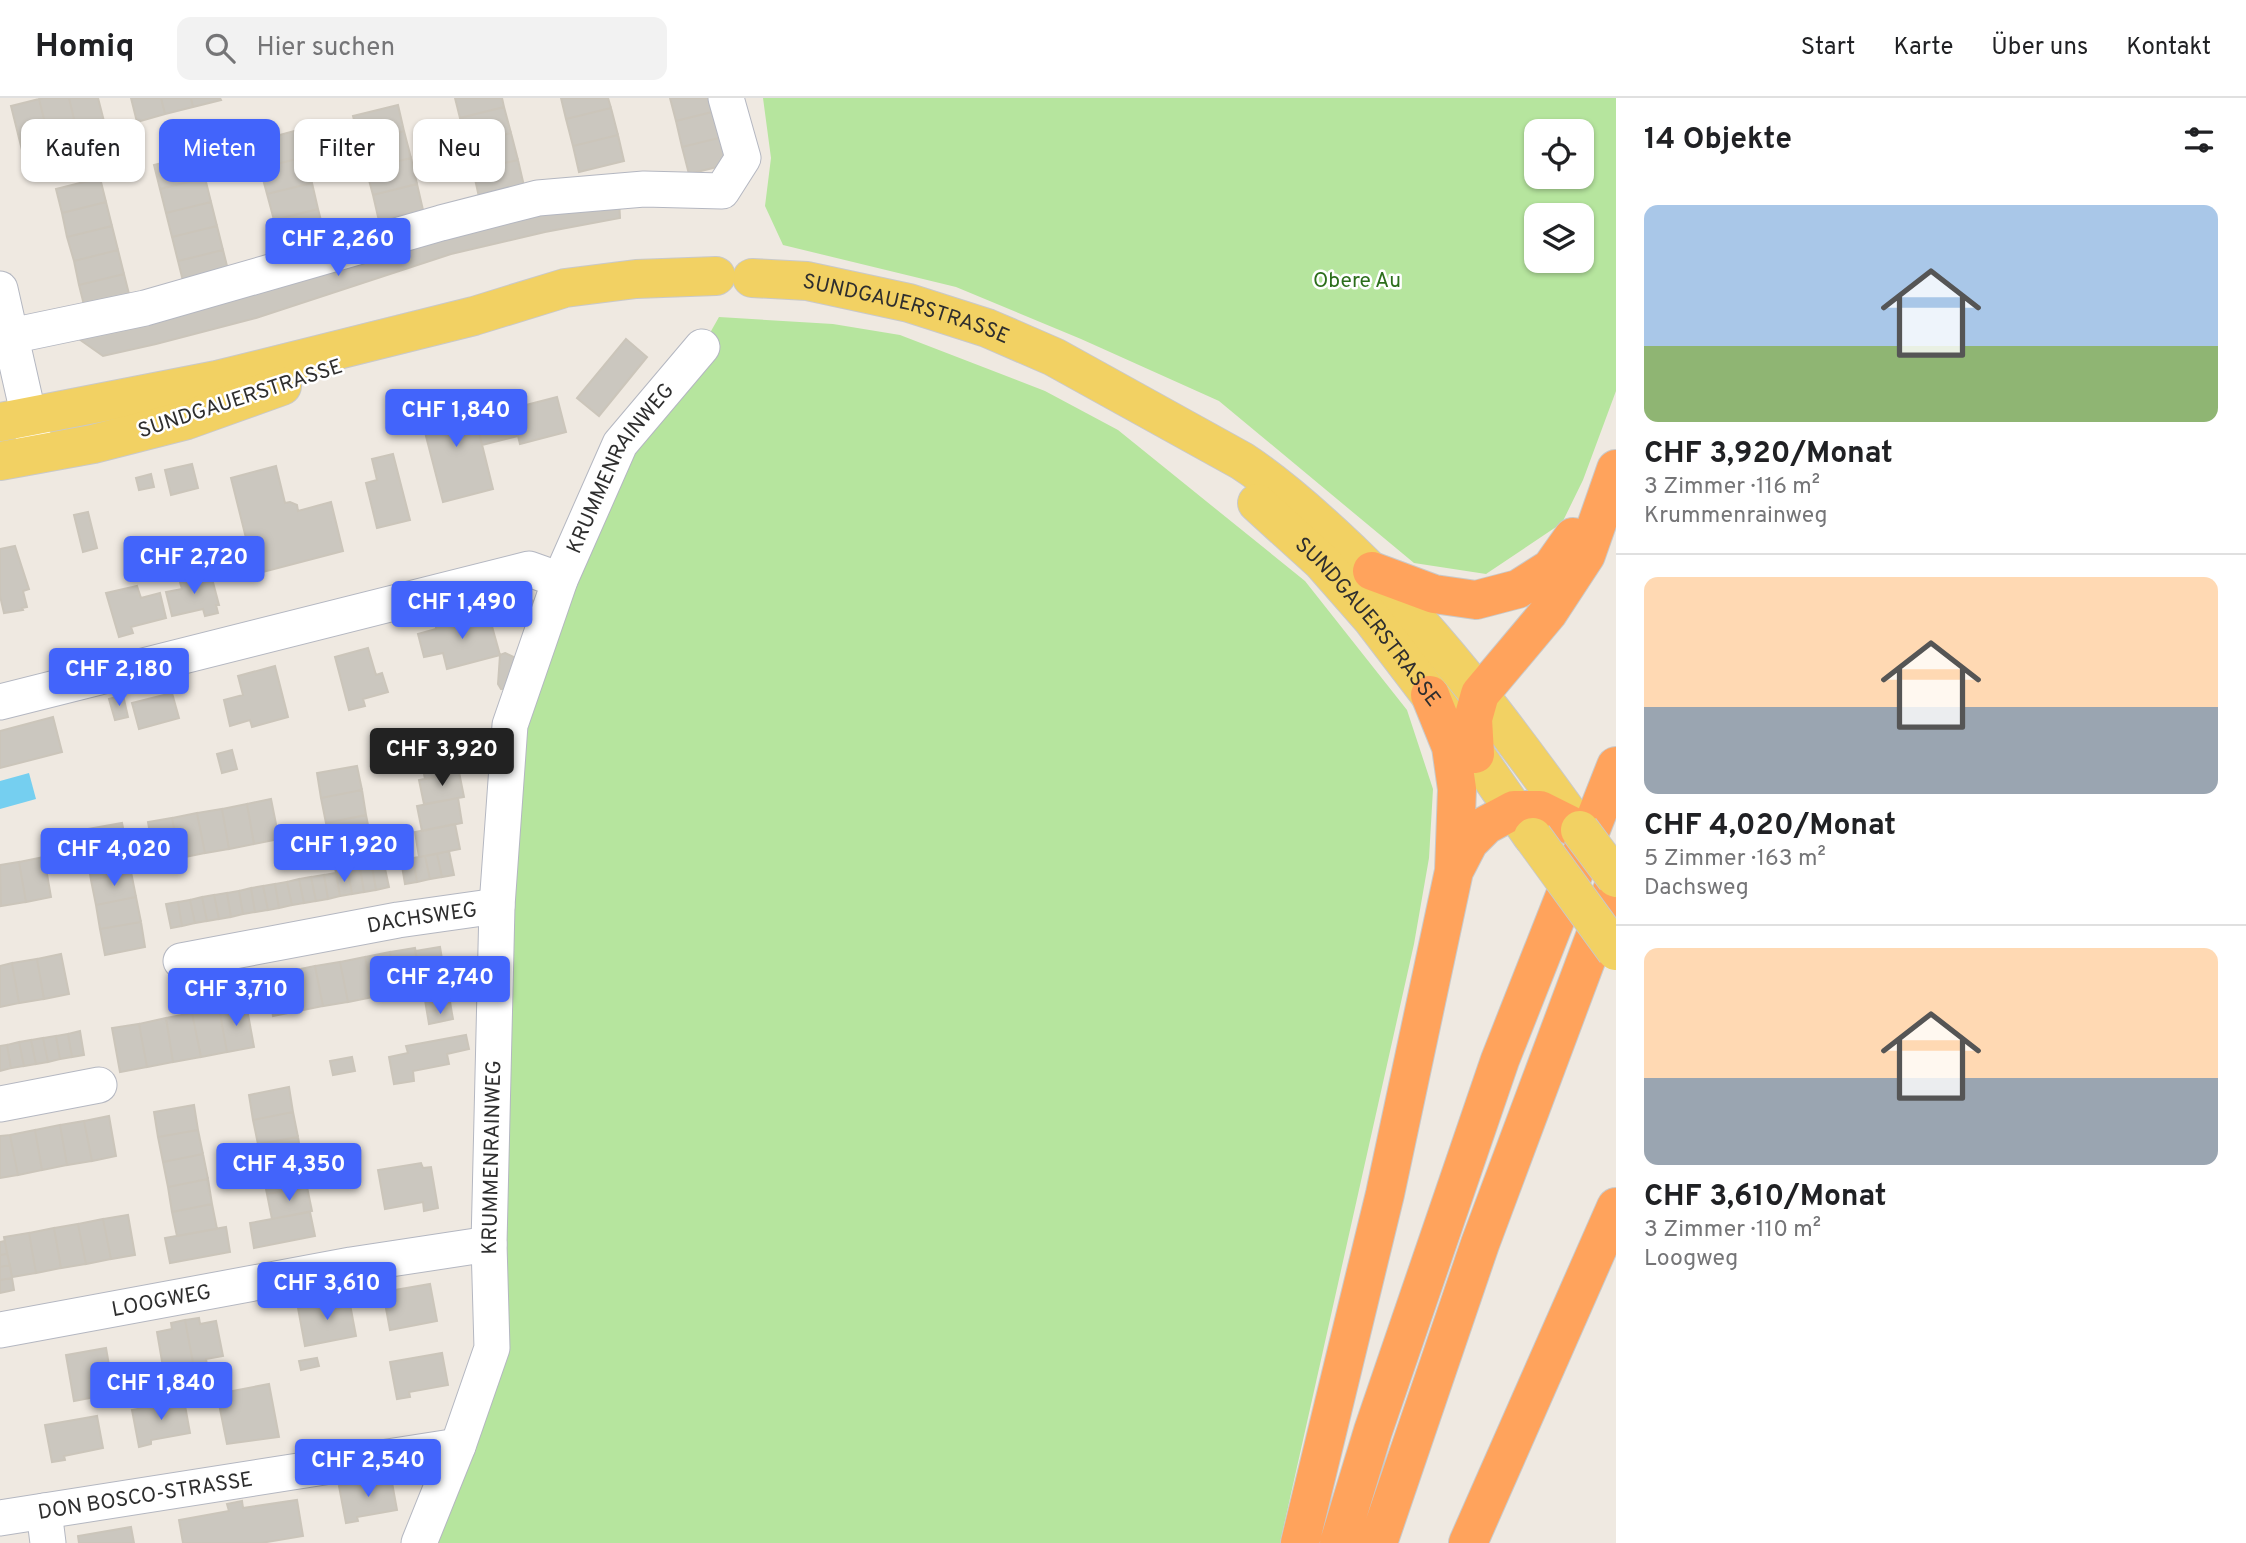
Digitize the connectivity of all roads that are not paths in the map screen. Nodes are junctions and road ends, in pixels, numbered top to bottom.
1 (726, 98) edge
2 (0, 289) edge
3 (474, 316) junction
4 (11, 336) junction
5 (702, 346) dead end
6 (1054, 357) junction
7 (14, 420) edge
8 (37, 454) junction
9 (0, 461) edge
10 (1615, 471) edge
11 (1372, 571) junction
12 (560, 580) junction
13 (1480, 694) junction
14 (1430, 695) junction
15 (0, 702) edge
16 (1475, 754) junction
17 (1616, 766) edge
18 (1534, 811) junction
19 (1580, 830) joint
20 (1454, 871) junction
21 (1616, 879) edge
22 (497, 906) junction
23 (1616, 951) edge
24 (181, 961) dead end
25 (99, 1085) dead end
26 (0, 1104) edge
27 (1616, 1207) edge
28 (489, 1244) junction
29 (0, 1330) edge
30 (458, 1446) junction
31 (0, 1518) edge
32 (46, 1527) edge
33 (419, 1543) edge
34 (1300, 1543) edge
35 (1339, 1543) edge
36 (1378, 1543) edge
37 (1468, 1543) edge

1 - 4 street
2 - 4 street
3 - 6 main road, SUNDGAUERSTRASSE
3 - 7 main road, SUNDGAUERSTRASSE
3 - 8 main road, SUNDGAUERSTRASSE
4 - 7 street
5 - 12 street, KRUMMENRAINWEG
6 - 11 main road, SUNDGAUERSTRASSE
6 - 14 main road, SUNDGAUERSTRASSE
7 - 8 street
8 - 9 main road, SUNDGAUERSTRASSE
10 - 11 highway
10 - 13 highway
11 - 13 main road, SUNDGAUERSTRASSE
12 - 15 street
12 - 22 street, KRUMMENRAINWEG
13 - 16 highway
13 - 18 main road, SUNDGAUERSTRASSE
14 - 16 main road, SUNDGAUERSTRASSE
14 - 20 highway
16 - 18 main road, SUNDGAUERSTRASSE
17 - 35 highway
18 - 19 highway
18 - 20 highway
18 - 23 main road, SUNDGAUERSTRASSE, bridge
19 - 21 main road, bridge
20 - 34 highway
21 - 36 highway
22 - 24 street, DACHSWEG
22 - 28 street, KRUMMENRAINWEG
25 - 26 street
27 - 37 highway
28 - 29 street, LOOGWEG
28 - 30 street, KRUMMENRAINWEG
30 - 32 street, DON BOSCO-STRASSE
30 - 33 street, KRUMMENRAINWEG
31 - 32 street, DON BOSCO-STRASSE

